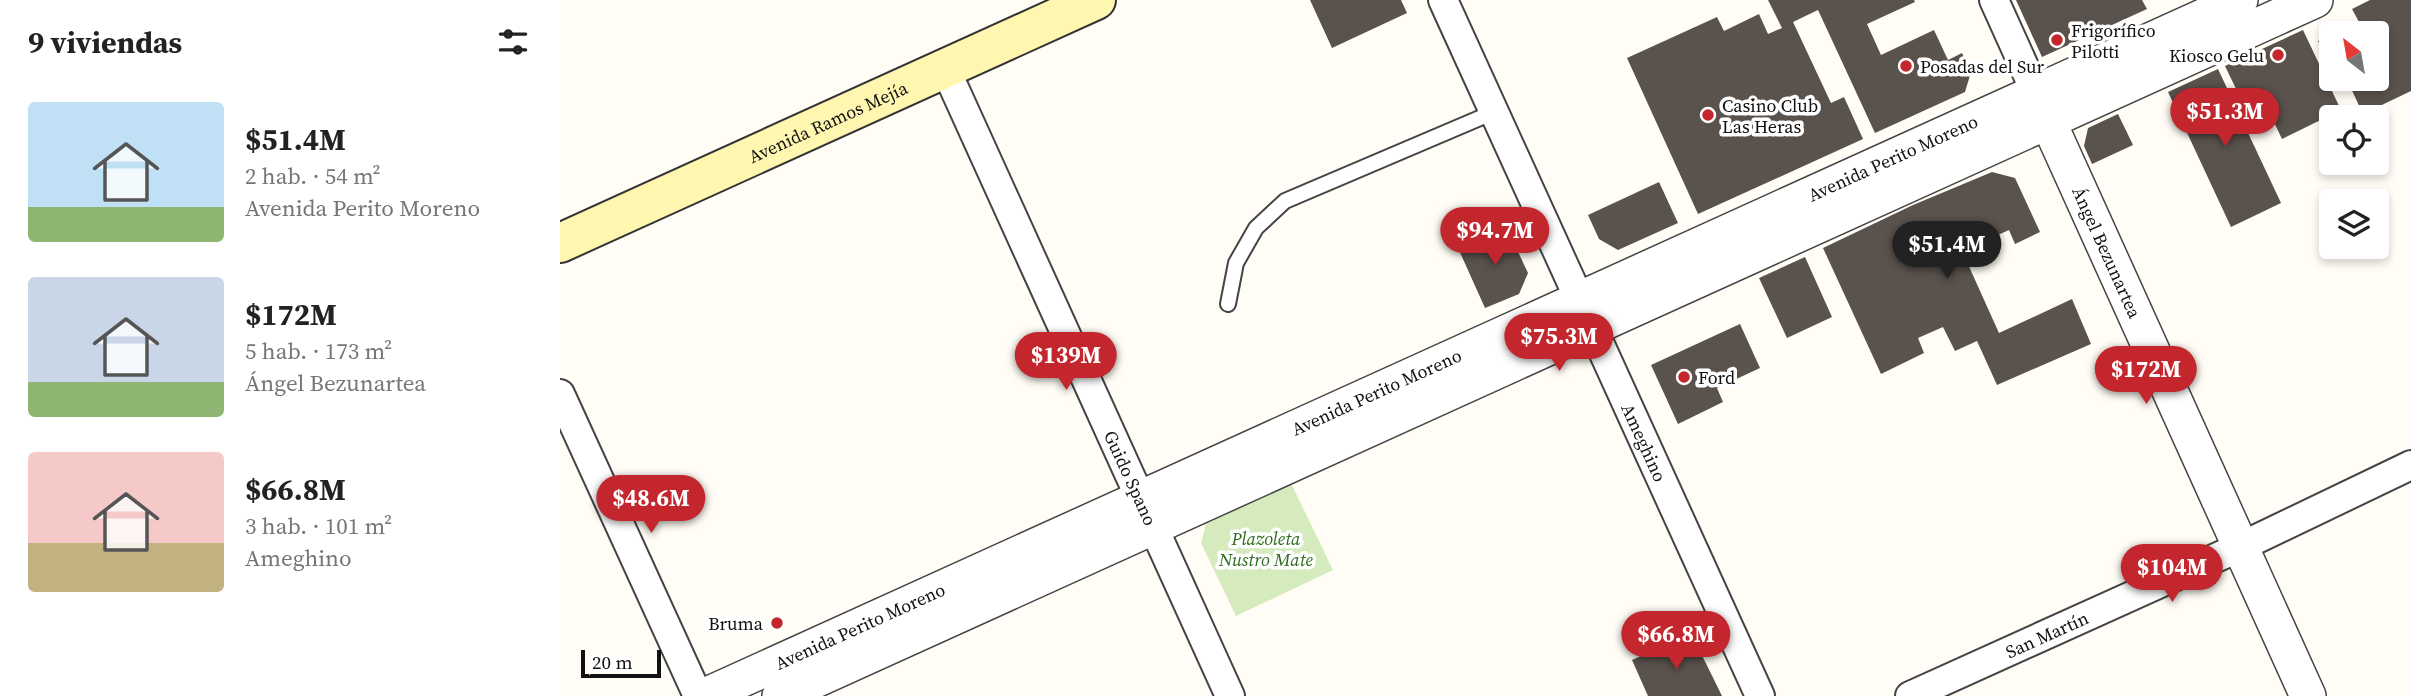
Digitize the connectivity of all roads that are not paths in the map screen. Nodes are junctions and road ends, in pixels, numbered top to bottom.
1 (1096, 0) edge
2 (1443, 0) edge
3 (1994, 0) edge
4 (2240, 0) edge
5 (2315, 0) edge
6 (945, 68) junction
7 (2042, 107) junction
8 (1494, 112) junction
9 (560, 243) edge
10 (1228, 304) dead end
11 (1586, 314) junction
12 (560, 394) edge
13 (2411, 465) edge
14 (1147, 512) junction
15 (2240, 547) junction
16 (698, 696) edge
17 (705, 696) edge
18 (780, 696) edge
19 (1230, 696) edge
20 (1760, 696) edge
21 (1910, 696) edge
22 (2308, 696) edge

1 - 6 main road, Avenida Ramos Mejía
2 - 8 street, Ameghino
3 - 7 street, Ángel Bezunartea
4 - 7 street, Avenida Perito Moreno
5 - 7 street, Avenida Perito Moreno
6 - 9 main road, Avenida Ramos Mejía
6 - 14 street, Guido Spano
7 - 11 street, Avenida Perito Moreno
7 - 15 street, Ángel Bezunartea
8 - 10 lane
8 - 11 street, Ameghino
11 - 14 street, Avenida Perito Moreno
11 - 20 street, Ameghino
12 - 16 street
13 - 15 street, San Martín
14 - 17 street, Avenida Perito Moreno
14 - 18 street, Avenida Perito Moreno
14 - 19 street, Guido Spano
15 - 21 street, San Martín
15 - 22 street, Ángel Bezunartea

